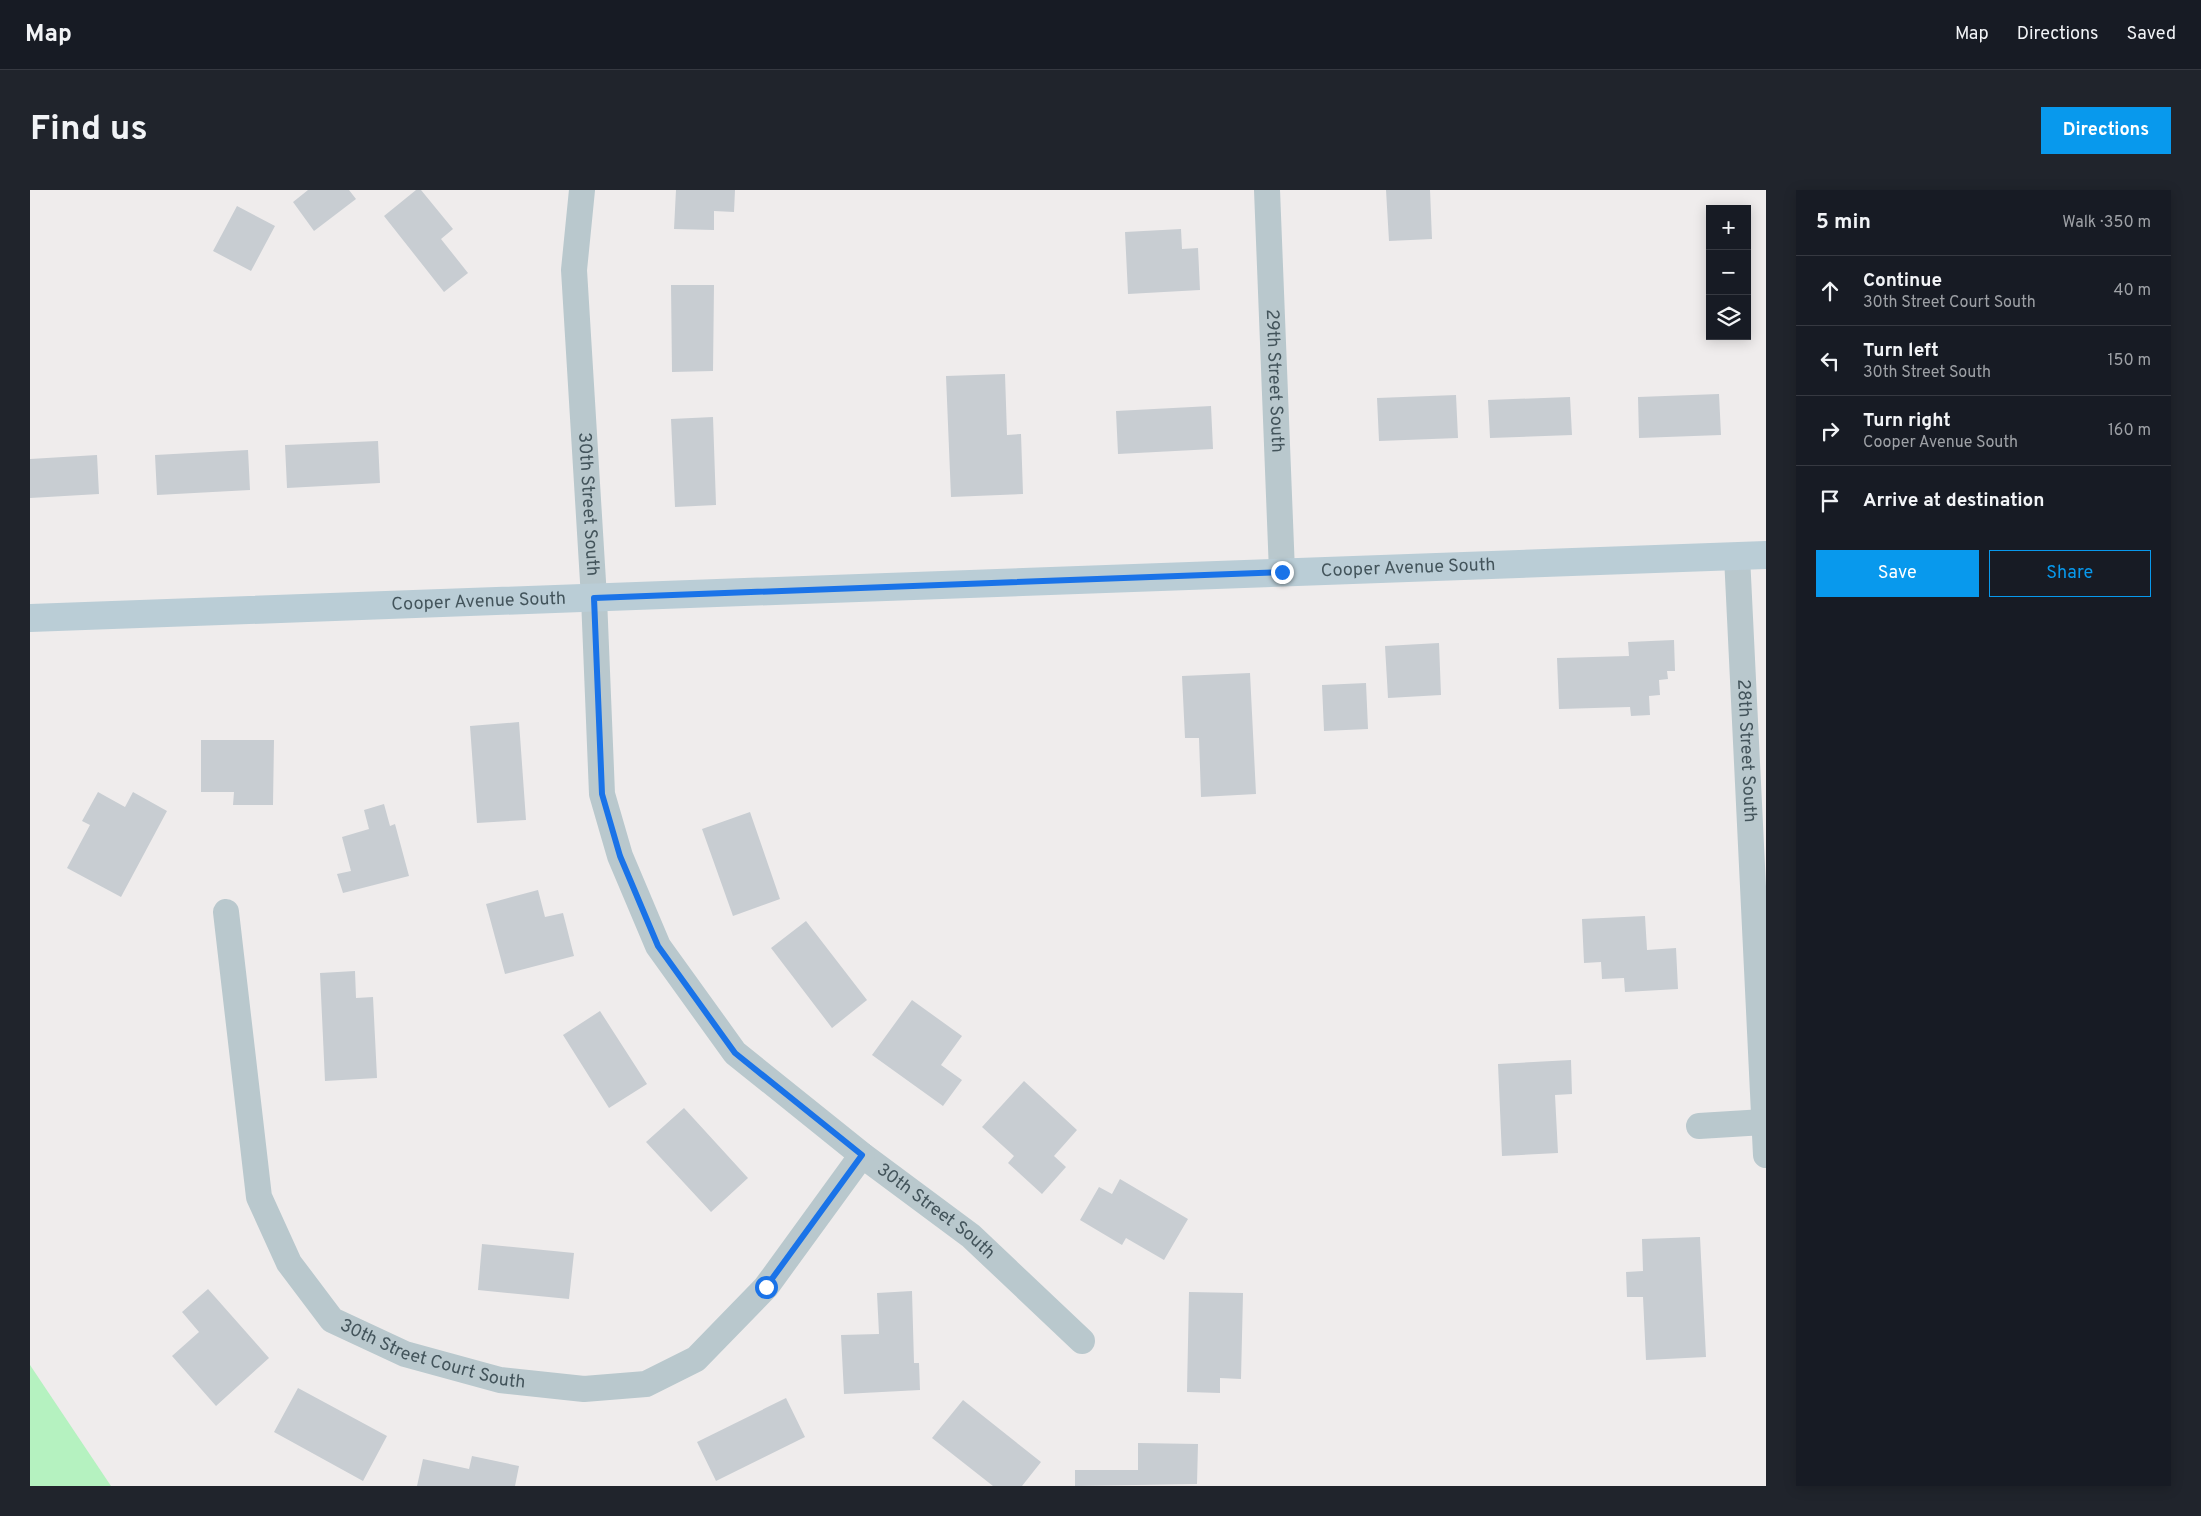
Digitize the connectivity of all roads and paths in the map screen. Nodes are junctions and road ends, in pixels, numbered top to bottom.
1 (582, 190) edge
2 (1267, 190) edge
3 (1766, 555) edge
4 (1737, 556) junction
5 (1282, 572) junction
6 (594, 598) junction
7 (30, 618) edge
8 (226, 912) dead end
9 (1764, 1087) edge
10 (1764, 1122) junction
11 (1699, 1126) dead end
12 (862, 1155) junction
13 (1766, 1155) edge
14 (1082, 1341) dead end

1 - 6 street, 30th Street South
2 - 5 street, 29th Street South
3 - 4 street, Cooper Avenue South
4 - 5 street, Cooper Avenue South
4 - 9 street, 28th Street South
5 - 6 street, Cooper Avenue South
6 - 7 street, Cooper Avenue South
6 - 12 street, 30th Street South
8 - 12 street, 30th Street Court South
9 - 10 street, 28th Street South
10 - 11 street
10 - 13 street, 28th Street South
12 - 14 street, 30th Street South

